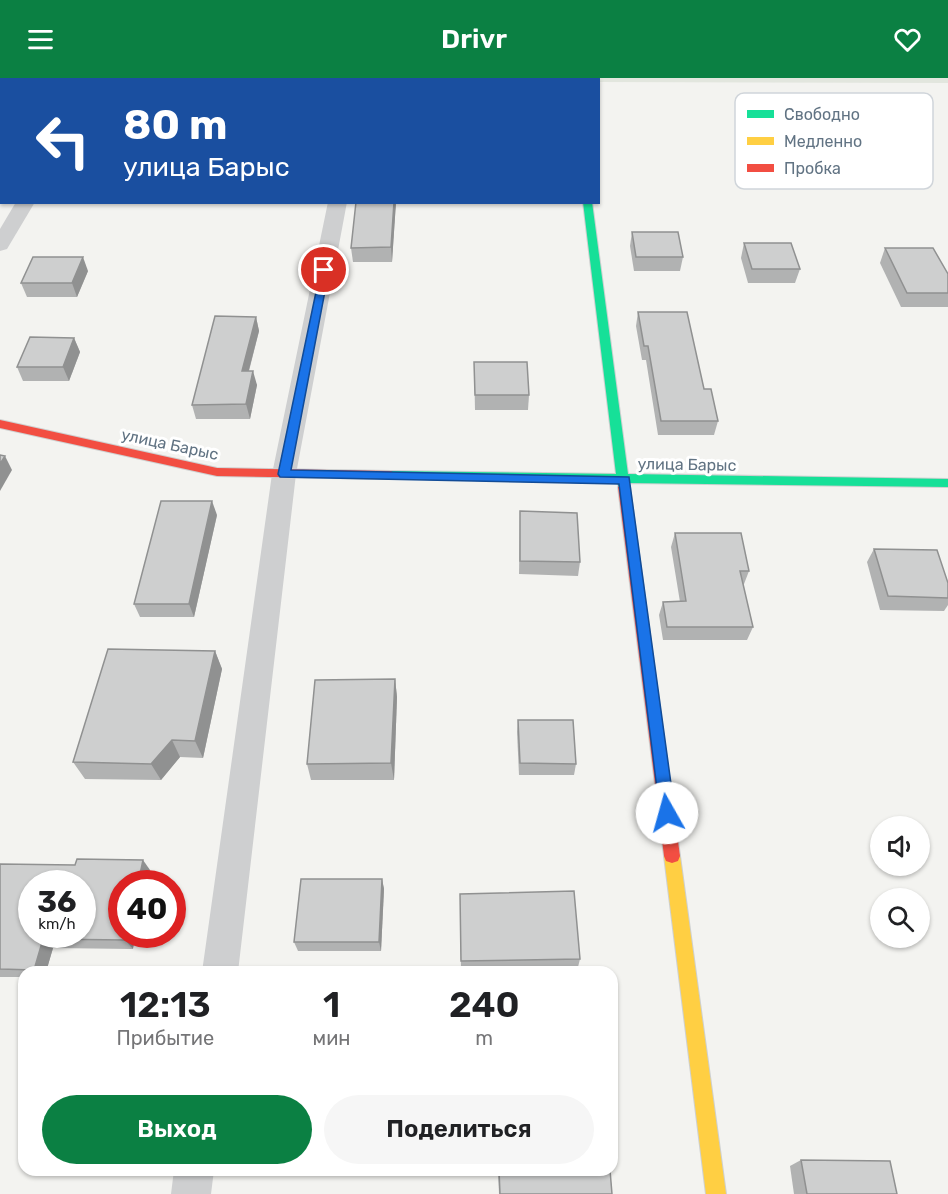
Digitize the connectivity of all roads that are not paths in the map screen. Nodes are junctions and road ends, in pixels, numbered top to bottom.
1 (25, 204) edge
2 (338, 204) edge
3 (587, 204) edge
4 (0, 245) edge
5 (0, 424) edge
6 (284, 474) junction
7 (624, 480) junction
8 (948, 483) edge
9 (221, 966) edge
10 (193, 1176) edge
11 (191, 1194) edge
12 (716, 1194) edge

1 - 4 street
2 - 6 street
3 - 7 street
5 - 6 street, улица Барыс
6 - 7 street, улица Барыс
6 - 9 street
7 - 8 street, улица Барыс
7 - 12 street
10 - 11 street

